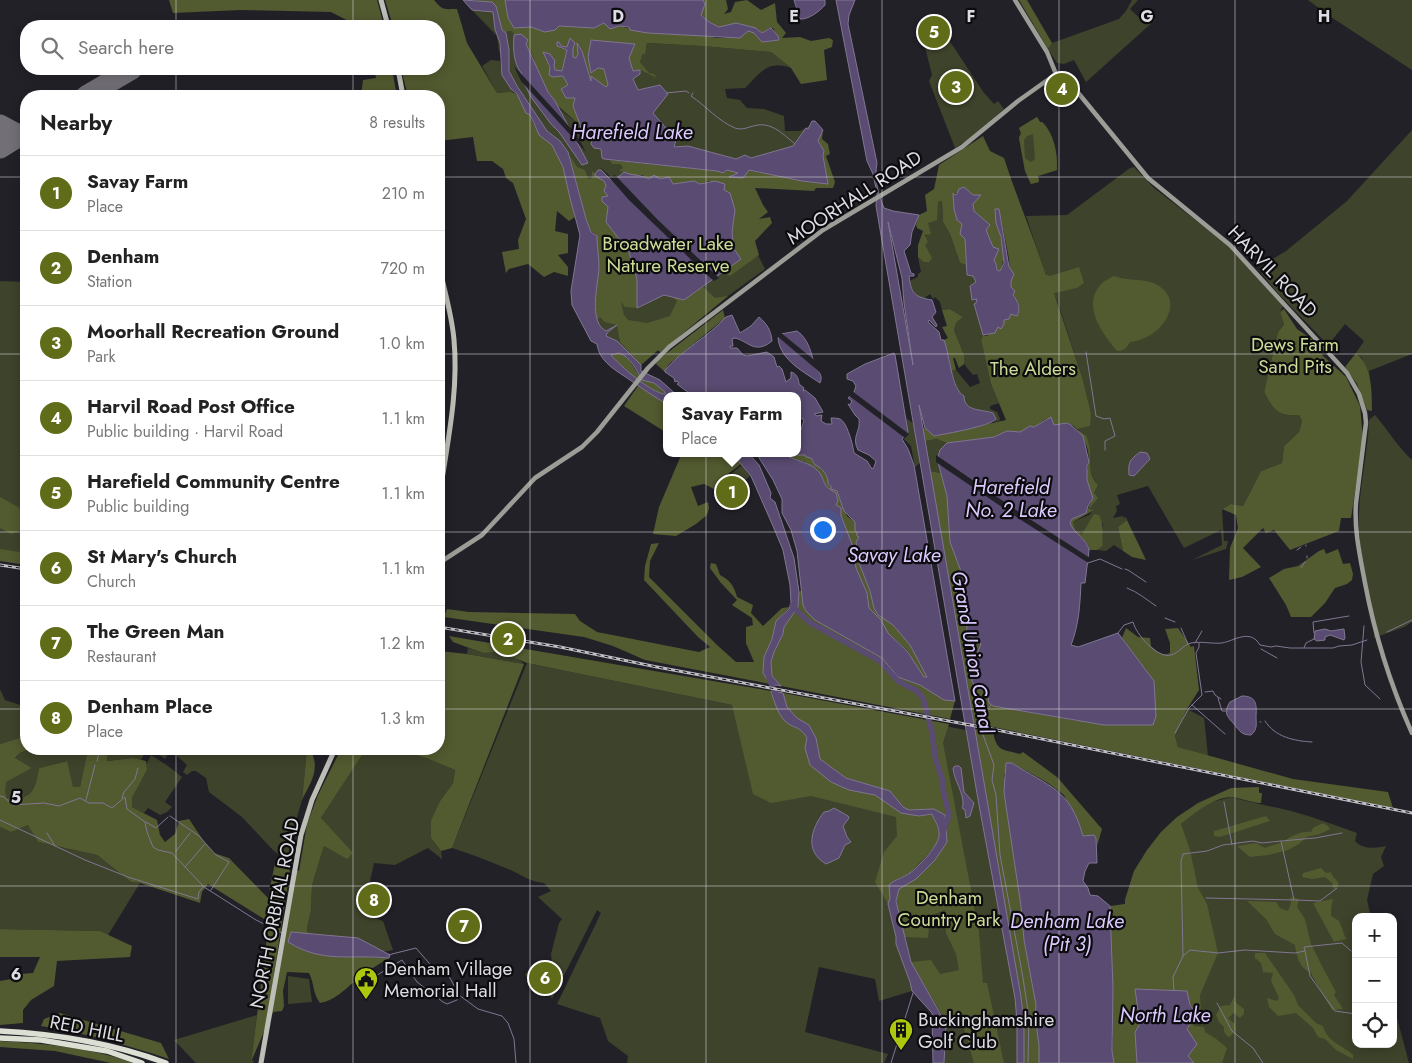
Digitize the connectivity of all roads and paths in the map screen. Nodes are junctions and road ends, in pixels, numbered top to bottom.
1 (381, 0) edge
2 (1015, 0) edge
3 (386, 20) edge
4 (1056, 74) junction
5 (399, 75) edge
6 (402, 90) edge
7 (445, 294) edge
8 (445, 456) edge
9 (445, 560) edge
10 (1411, 732) edge
11 (332, 755) edge
12 (0, 1031) edge
13 (0, 1038) edge
14 (261, 1061) edge
15 (142, 1063) edge
16 (166, 1063) edge

1 - 3 main road
2 - 4 street, HARVIL ROAD
4 - 9 street, MOORHALL ROAD
4 - 10 street, HARVIL ROAD
5 - 6 main road
7 - 8 main road
11 - 14 main road, NORTH ORBITAL ROAD
12 - 16 highway, RED HILL
13 - 15 highway, RED HILL

